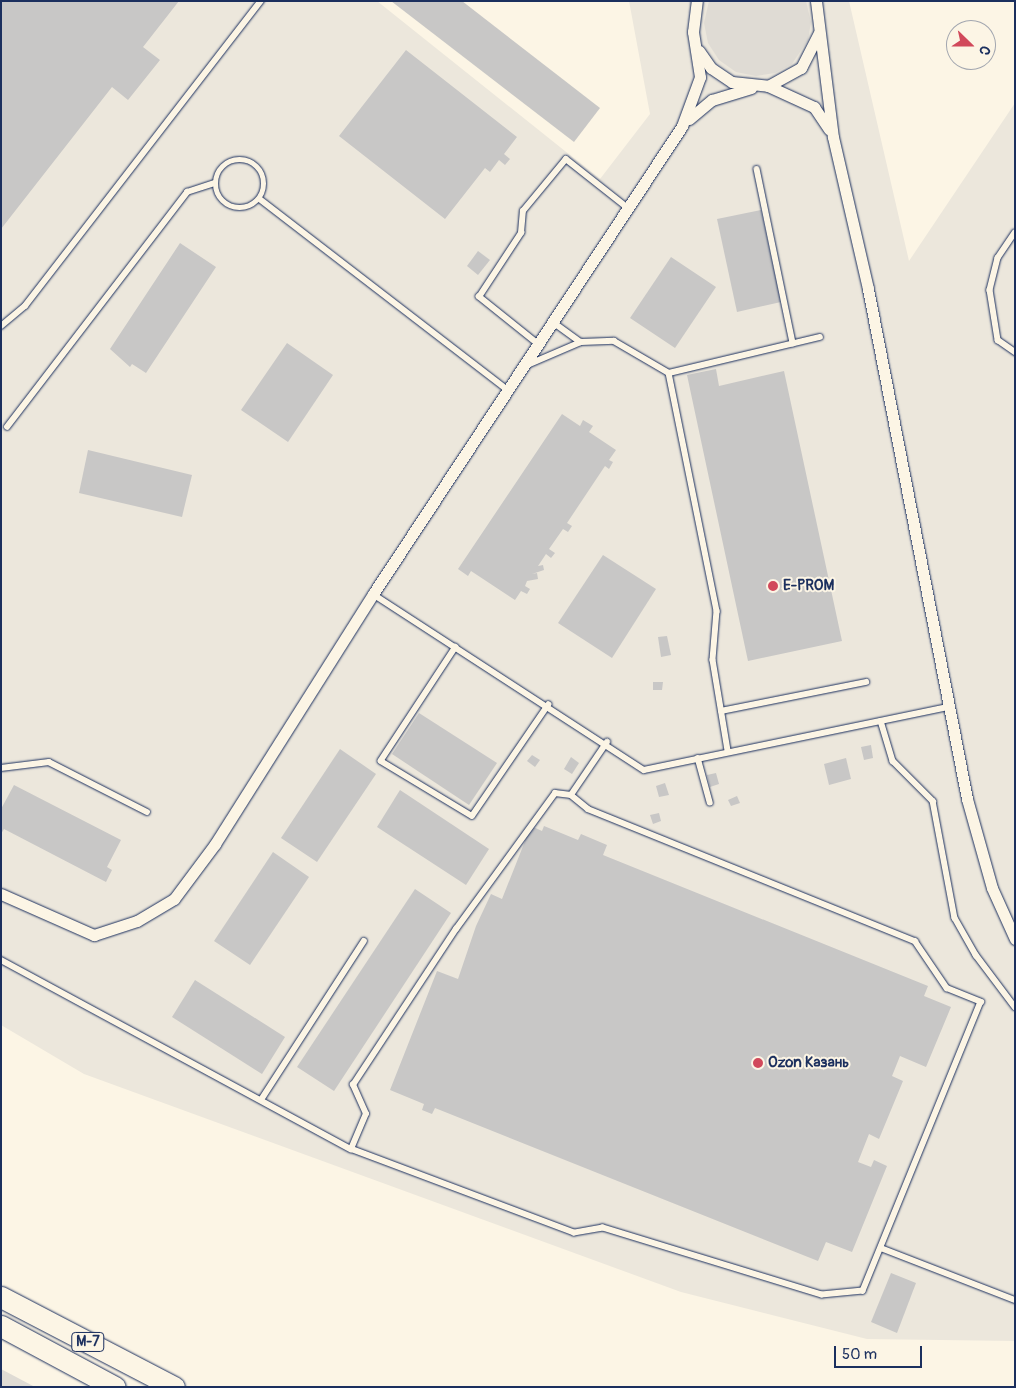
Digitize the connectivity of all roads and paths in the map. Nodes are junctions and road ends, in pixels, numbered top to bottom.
1 (261, 1) edge
2 (697, 1) edge
3 (816, 1) edge
4 (820, 18) junction
5 (697, 45) junction
6 (768, 86) junction
7 (754, 87) junction
8 (682, 126) junction
9 (833, 137) junction
10 (757, 169) dead end
11 (215, 183) junction
12 (260, 199) junction
13 (628, 208) junction
14 (1015, 233) edge
15 (553, 322) junction
16 (1, 326) edge
17 (820, 337) dead end
18 (581, 342) junction
19 (793, 343) junction
20 (539, 345) junction
21 (1015, 352) edge
22 (525, 366) junction
23 (669, 373) junction
24 (509, 391) junction
25 (7, 427) dead end
26 (373, 594) junction
27 (456, 647) junction
28 (866, 682) dead end
29 (548, 705) junction
30 (948, 707) junction
31 (721, 711) junction
32 (881, 722) junction
33 (607, 742) junction
34 (728, 752) junction
35 (698, 758) junction
36 (1, 768) edge
37 (571, 795) junction
38 (710, 802) dead end
39 (147, 812) dead end
40 (1, 894) edge
41 (1015, 939) edge
42 (364, 941) dead end
43 (1, 960) edge
44 (1015, 1007) edge
45 (261, 1100) junction
46 (351, 1149) junction
47 (881, 1248) junction
48 (1, 1297) edge
49 (1015, 1300) edge
50 (1, 1326) edge
51 (115, 1387) edge
52 (174, 1387) edge

1 - 16 lane
2 - 5 street
3 - 4 street
4 - 6 street
4 - 9 street
5 - 7 street
5 - 8 street
6 - 7 street
6 - 9 street
7 - 8 street
8 - 13 street
9 - 30 street
10 - 19 lane
11 - 12 lane
11 - 12 lane
11 - 25 lane
12 - 24 lane
13 - 15 street
13 - 20 lane
14 - 21 lane
15 - 18 lane
15 - 20 street
17 - 19 lane
18 - 22 lane
18 - 23 lane
19 - 23 lane
20 - 22 street
22 - 24 street
23 - 31 lane
24 - 26 street
26 - 27 lane
26 - 40 street
27 - 29 lane
27 - 29 lane
28 - 31 lane
29 - 33 lane
30 - 32 lane
30 - 41 street
31 - 34 lane
32 - 34 lane
32 - 44 lane
33 - 35 lane
33 - 37 lane
34 - 35 lane
35 - 38 lane
36 - 39 lane
37 - 46 lane
37 - 47 lane
42 - 45 lane
43 - 45 lane
45 - 46 lane
46 - 47 lane
47 - 49 lane
48 - 52 highway, М-7
50 - 51 highway, М-7

